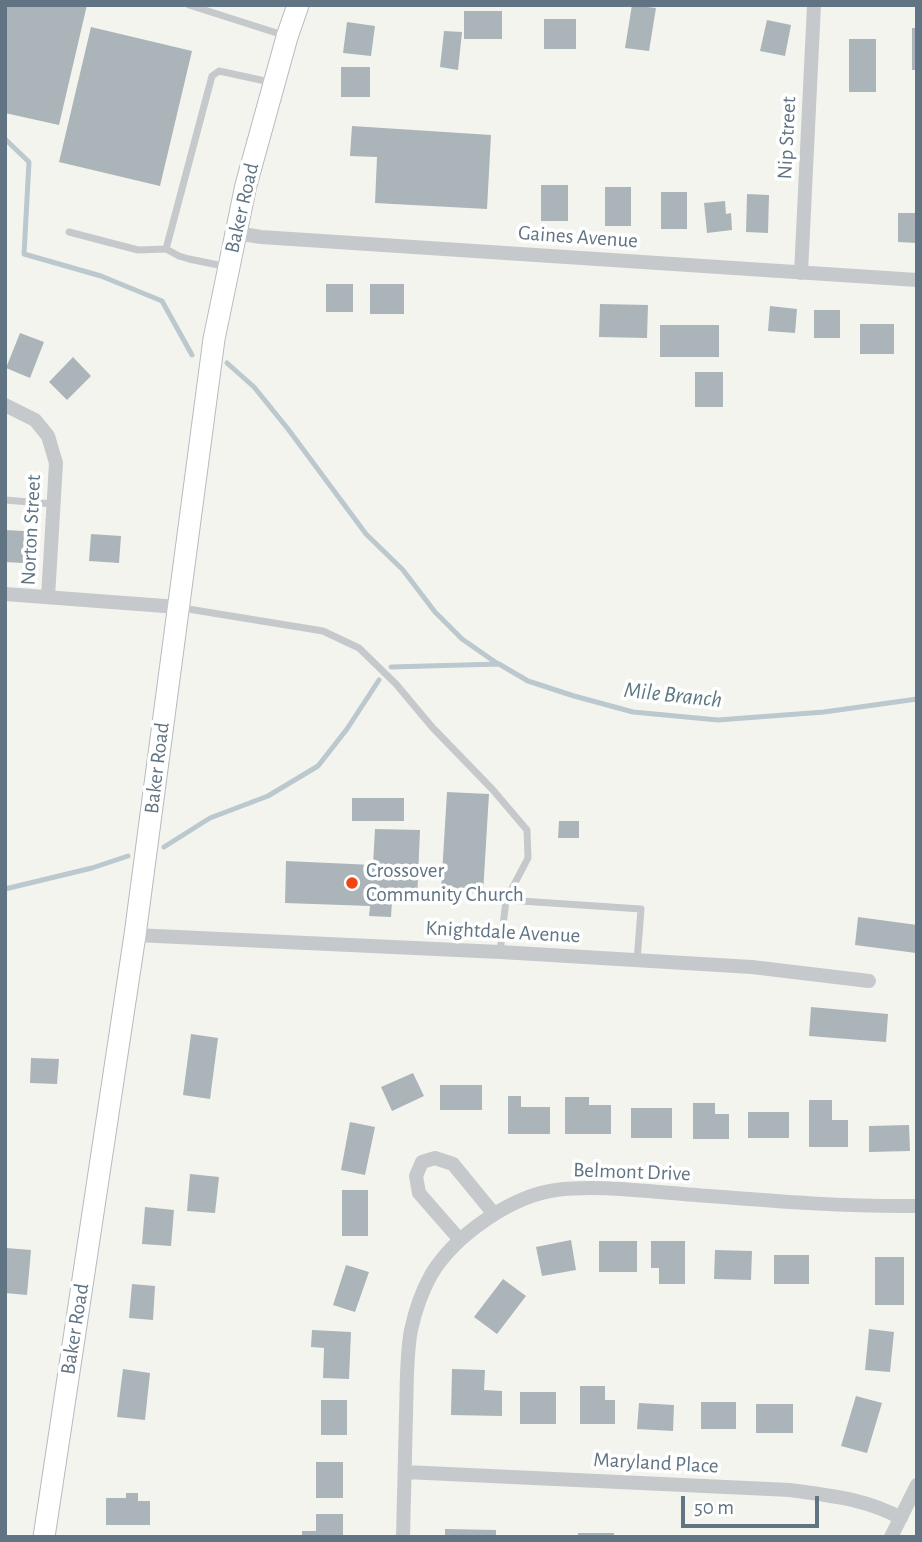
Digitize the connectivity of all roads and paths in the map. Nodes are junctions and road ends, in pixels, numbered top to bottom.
1 (189, 5) edge
2 (298, 5) edge
3 (814, 5) edge
4 (287, 37) junction
5 (274, 83) junction
6 (69, 232) dead end
7 (236, 233) junction
8 (166, 248) junction
9 (229, 268) junction
10 (801, 272) junction
11 (917, 280) edge
12 (5, 405) edge
13 (5, 500) edge
14 (53, 504) junction
15 (5, 594) edge
16 (48, 597) junction
17 (178, 607) junction
18 (506, 900) junction
19 (135, 935) junction
20 (500, 952) junction
21 (637, 961) junction
22 (869, 981) dead end
23 (917, 1206) edge
24 (495, 1214) junction
25 (460, 1240) junction
26 (405, 1472) junction
27 (917, 1485) edge
28 (901, 1518) junction
29 (44, 1537) edge
30 (403, 1537) edge
31 (891, 1537) edge

1 - 4 lane
2 - 4 street, Baker Road
3 - 10 street, Nip Street
4 - 5 street, Baker Road
5 - 7 street, Baker Road
5 - 8 lane
6 - 8 lane
7 - 9 street, Baker Road
7 - 10 street, Gaines Avenue
8 - 9 lane
9 - 17 street, Baker Road
10 - 11 street, Gaines Avenue
12 - 14 street, Norton Street
13 - 14 lane
14 - 16 street, Norton Street
15 - 16 street
16 - 17 street
17 - 18 lane
17 - 19 street, Baker Road
18 - 20 lane
18 - 21 lane
19 - 20 street, Knightdale Avenue
19 - 29 street, Baker Road
20 - 21 street, Knightdale Avenue
21 - 22 street, Knightdale Avenue
23 - 24 street, Belmont Drive
24 - 25 street, Belmont Drive
24 - 25 street
25 - 26 street, Belmont Drive
26 - 28 street, Maryland Place
26 - 30 street, Belmont Drive
27 - 28 street
28 - 31 street

